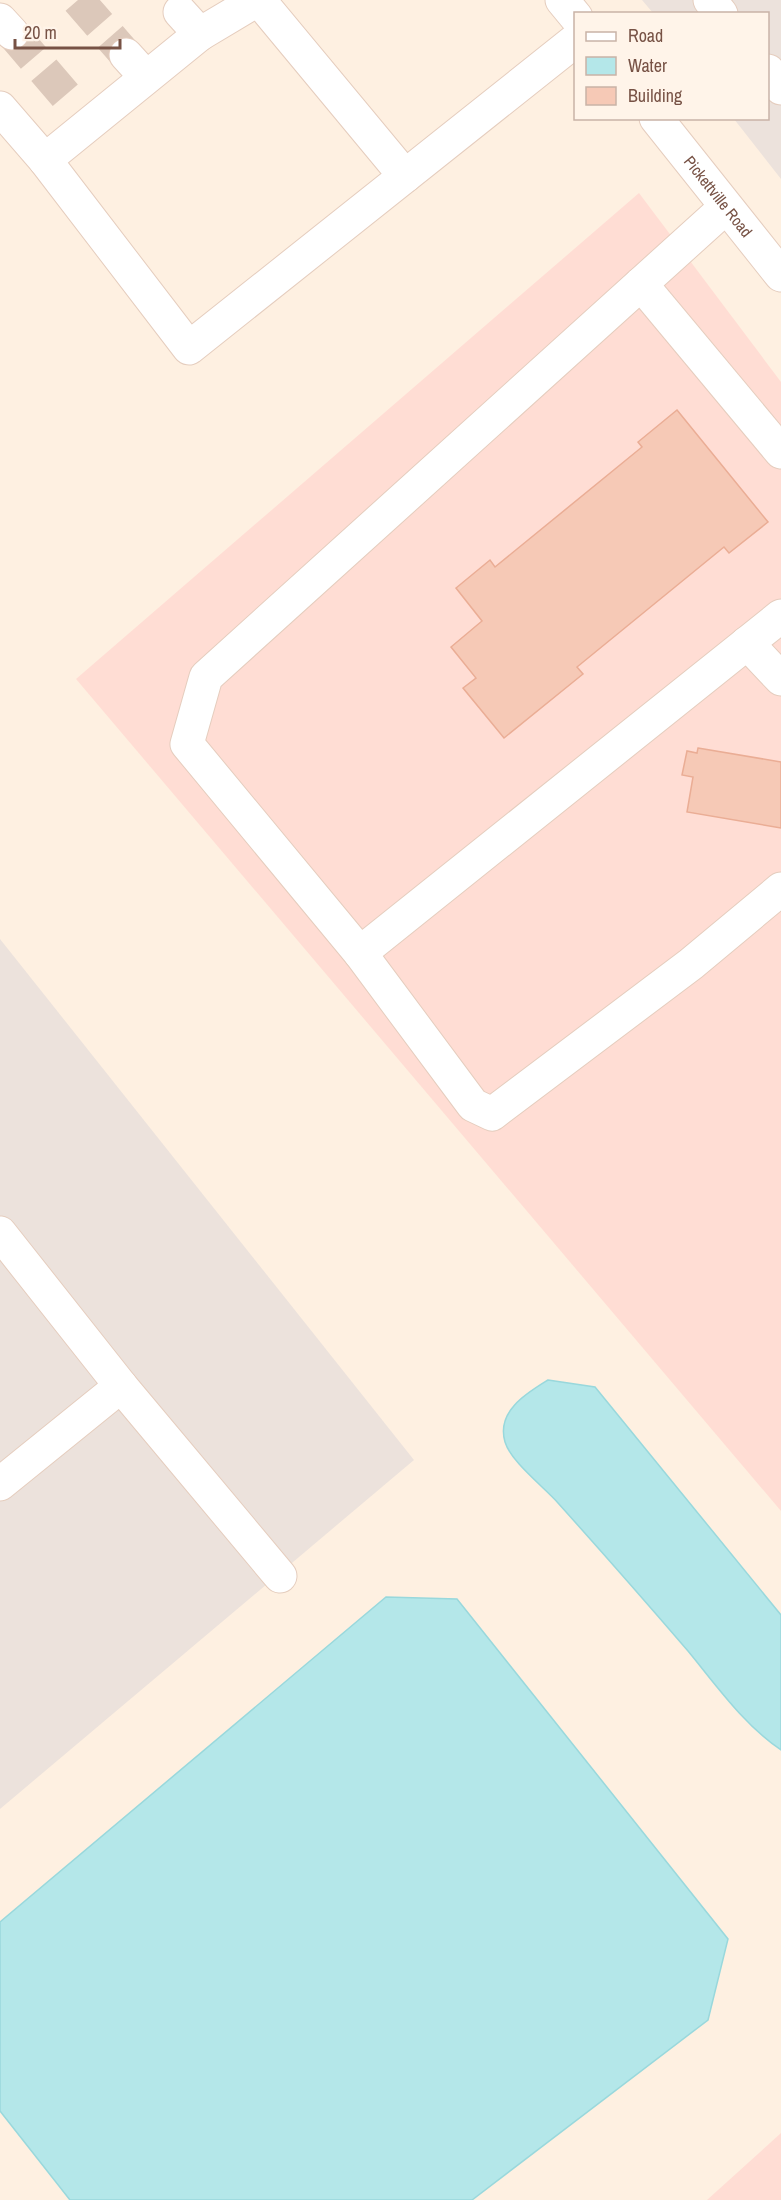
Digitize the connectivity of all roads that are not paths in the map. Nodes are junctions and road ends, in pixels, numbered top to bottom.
1 (12, 0) edge
2 (258, 0) edge
3 (562, 0) edge
4 (710, 0) edge
5 (719, 12) edge
6 (574, 15) edge
7 (4, 21) edge
8 (574, 42) edge
9 (769, 72) edge
10 (781, 88) edge
11 (0, 108) edge
12 (658, 120) edge
13 (45, 160) junction
14 (405, 176) junction
15 (726, 207) junction
16 (781, 275) edge
17 (641, 284) junction
18 (781, 452) edge
19 (781, 615) edge
20 (747, 643) junction
21 (781, 679) edge
22 (781, 889) edge
23 (360, 953) junction
24 (0, 1233) edge
25 (121, 1386) junction
26 (0, 1484) edge
27 (280, 1576) dead end

1 - 7 street
2 - 13 street
2 - 14 street
3 - 6 street
4 - 5 street
8 - 14 street
9 - 10 street
11 - 13 street
12 - 15 street, Pickettville Road
13 - 14 street
15 - 16 street, Pickettville Road
15 - 17 street
17 - 18 street
17 - 23 street
19 - 20 street
20 - 21 street
20 - 23 street
22 - 23 street
24 - 25 street
25 - 26 street
25 - 27 street

